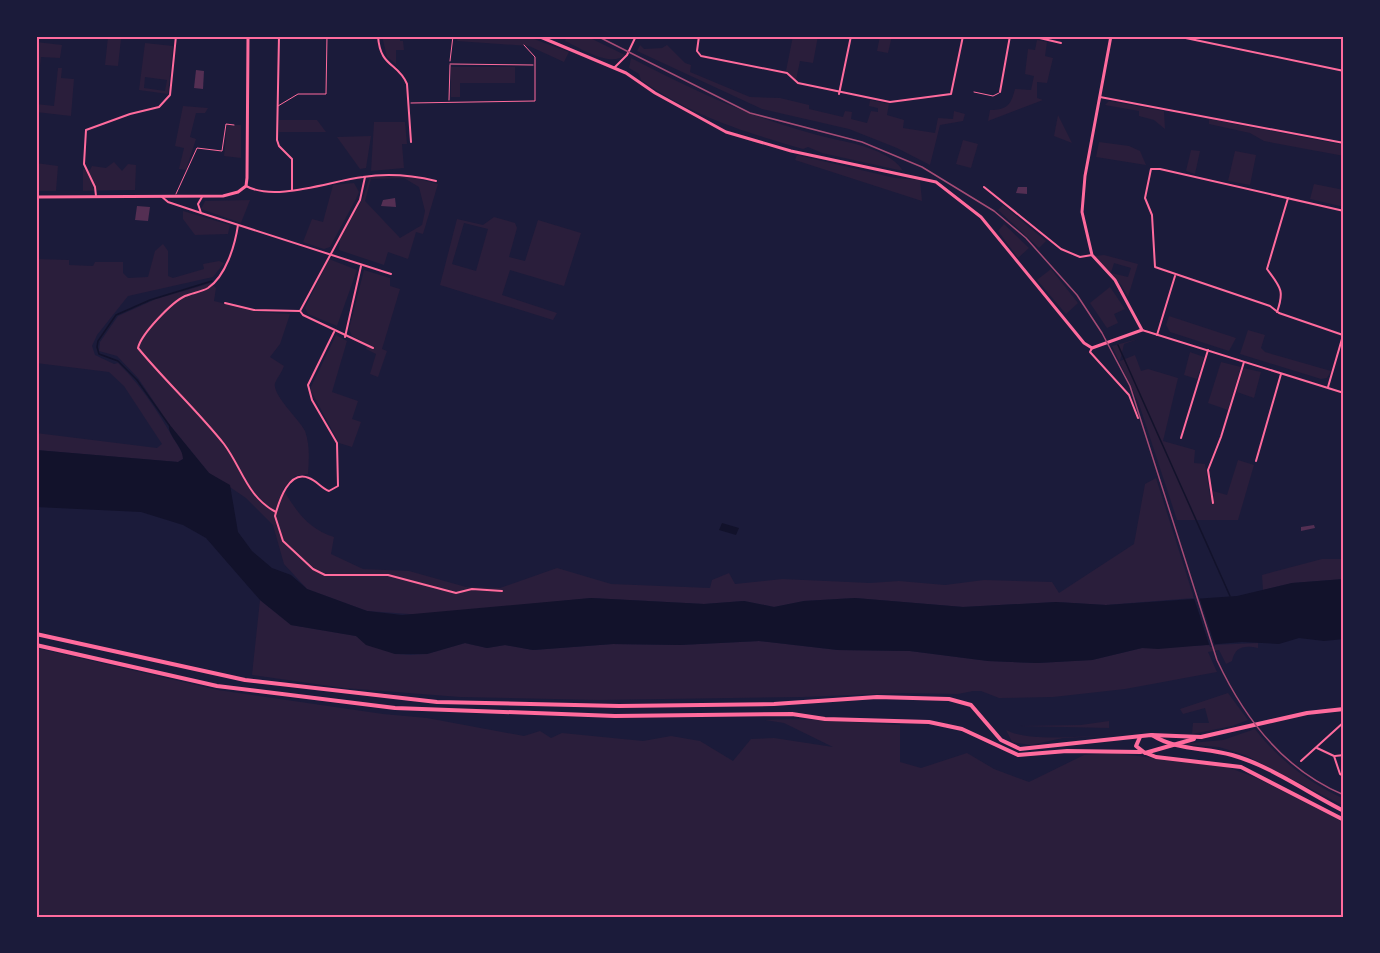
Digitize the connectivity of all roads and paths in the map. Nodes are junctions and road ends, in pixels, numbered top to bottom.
1 (176, 36) edge
2 (248, 36) edge
3 (279, 36) edge
4 (327, 36) edge
5 (378, 36) edge
6 (453, 36) edge
7 (538, 36) edge
8 (636, 36) edge
9 (699, 36) edge
10 (851, 36) edge
11 (963, 36) edge
12 (1010, 36) edge
13 (1031, 36) edge
14 (1111, 36) edge
15 (1176, 36) edge
16 (1061, 43) dead end
17 (524, 45) dead end
18 (450, 64) junction
19 (535, 65) junction
20 (615, 68) junction
21 (1344, 71) edge
22 (974, 92) dead end
23 (1000, 92) joint
24 (839, 94) junction
25 (1100, 98) junction
26 (449, 102) junction
27 (409, 103) junction
28 (278, 107) junction
29 (234, 125) dead end
30 (411, 142) dead end
31 (1344, 143) edge
32 (366, 176) junction
33 (436, 181) dead end
34 (246, 186) junction
35 (984, 187) dead end
36 (292, 190) junction
37 (96, 196) junction
38 (161, 196) junction
39 (175, 196) junction
40 (203, 196) junction
41 (36, 197) edge
42 (1288, 198) junction
43 (1344, 211) edge
44 (201, 213) junction
45 (238, 225) junction
46 (329, 254) junction
47 (1092, 255) junction
48 (361, 265) junction
49 (391, 274) dead end
50 (1175, 276) junction
51 (225, 303) dead end
52 (300, 311) junction
53 (1277, 312) junction
54 (1142, 330) junction
55 (334, 332) junction
56 (1344, 334) edge
57 (1157, 335) junction
58 (345, 337) junction
59 (373, 348) dead end
60 (1092, 348) junction
61 (1208, 350) junction
62 (1244, 362) junction
63 (1282, 373) junction
64 (1328, 388) junction
65 (1344, 393) edge
66 (1138, 418) dead end
67 (1181, 438) dead end
68 (1256, 461) dead end
69 (1213, 503) dead end
70 (276, 512) junction
71 (502, 591) dead end
72 (36, 634) edge
73 (36, 645) edge
74 (1344, 709) edge
75 (1344, 722) edge
76 (1151, 735) junction
77 (1141, 736) junction
78 (1156, 738) junction
79 (1201, 738) junction
80 (1171, 744) junction
81 (1317, 748) junction
82 (1154, 751) junction
83 (1142, 752) junction
84 (1344, 755) edge
85 (1334, 756) junction
86 (1301, 761) dead end
87 (1344, 776) edge
88 (1344, 812) edge
89 (1344, 820) edge

1 - 37 street
2 - 34 main road
3 - 28 street
4 - 28 lane
5 - 27 street
6 - 18 lane
7 - 20 main road
8 - 20 street
9 - 24 street
10 - 24 street
11 - 24 street
12 - 23 street
13 - 16 street
14 - 25 main road
15 - 21 street
17 - 19 lane
18 - 19 lane
18 - 26 lane
19 - 26 lane
20 - 60 main road
22 - 23 lane
25 - 31 street
25 - 47 main road
26 - 27 lane
27 - 30 street
28 - 36 street
29 - 39 lane
32 - 33 street
32 - 36 street
32 - 46 street
34 - 36 street
34 - 40 main road
35 - 47 street
37 - 38 main road
37 - 41 main road
38 - 39 main road
38 - 44 street
39 - 40 main road
40 - 44 street
42 - 43 street
42 - 50 street
42 - 53 street
44 - 45 street
45 - 46 street
45 - 70 street
46 - 48 street
46 - 52 street
47 - 54 main road
48 - 49 street
48 - 58 street
50 - 53 street
50 - 57 street
51 - 52 street
52 - 55 street
53 - 56 street
54 - 57 street
54 - 60 main road
55 - 58 street
55 - 70 street
56 - 64 street
57 - 61 street
58 - 59 street
60 - 66 street
61 - 62 street
61 - 67 street
62 - 63 street
62 - 69 street
63 - 64 street
63 - 68 street
64 - 65 street
70 - 71 street
72 - 77 highway
73 - 83 highway
74 - 79 highway
75 - 81 street
76 - 77 highway
76 - 78 highway
76 - 79 highway
77 - 83 highway
78 - 80 highway
78 - 82 highway
79 - 80 highway
80 - 82 highway
80 - 88 highway
81 - 85 street
81 - 86 street
82 - 83 highway
83 - 89 highway
84 - 85 street
85 - 87 street

